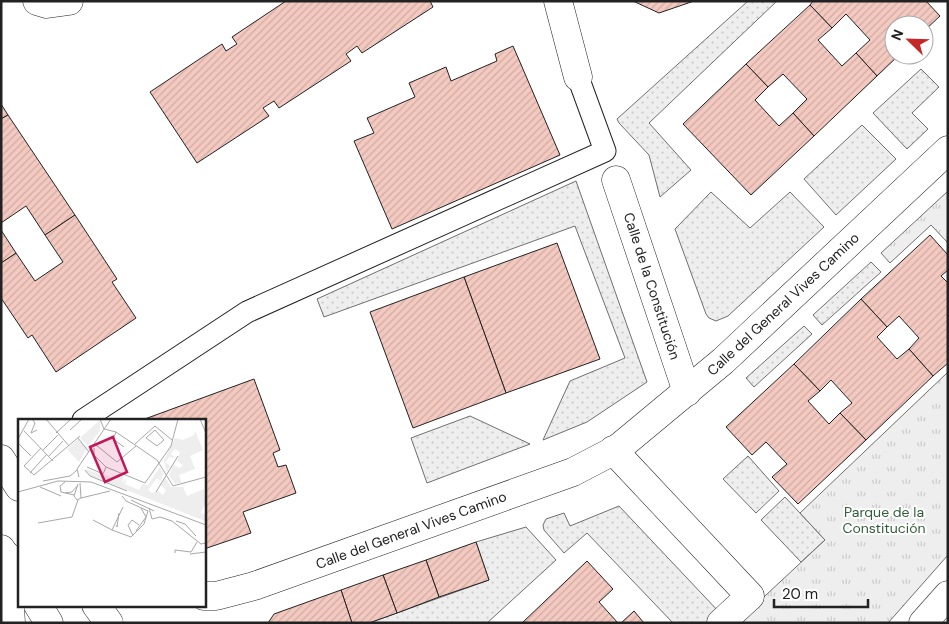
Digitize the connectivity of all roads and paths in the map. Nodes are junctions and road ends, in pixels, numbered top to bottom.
1 (37, 1) edge
2 (69, 1) edge
3 (558, 1) edge
4 (578, 77) joint
5 (948, 150) edge
6 (605, 151) junction
7 (616, 180) joint
8 (687, 392) junction
9 (85, 419) edge
10 (613, 450) junction
11 (9, 560) edge
12 (948, 595) edge
13 (205, 596) edge
14 (39, 606) edge
15 (97, 606) edge
16 (11, 623) edge
17 (49, 623) edge
18 (109, 623) edge
19 (721, 623) edge
20 (923, 623) edge

1 - 2 main road
3 - 4 main road
4 - 6 street
5 - 8 main road, Calle del General Vives Camino
6 - 7 street
6 - 9 street
7 - 8 main road, Calle de la Constitución
8 - 10 main road, Calle del General Vives Camino
10 - 13 main road, Calle del General Vives Camino
10 - 19 main road
11 - 16 main road
12 - 20 main road
14 - 17 main road
15 - 18 main road

